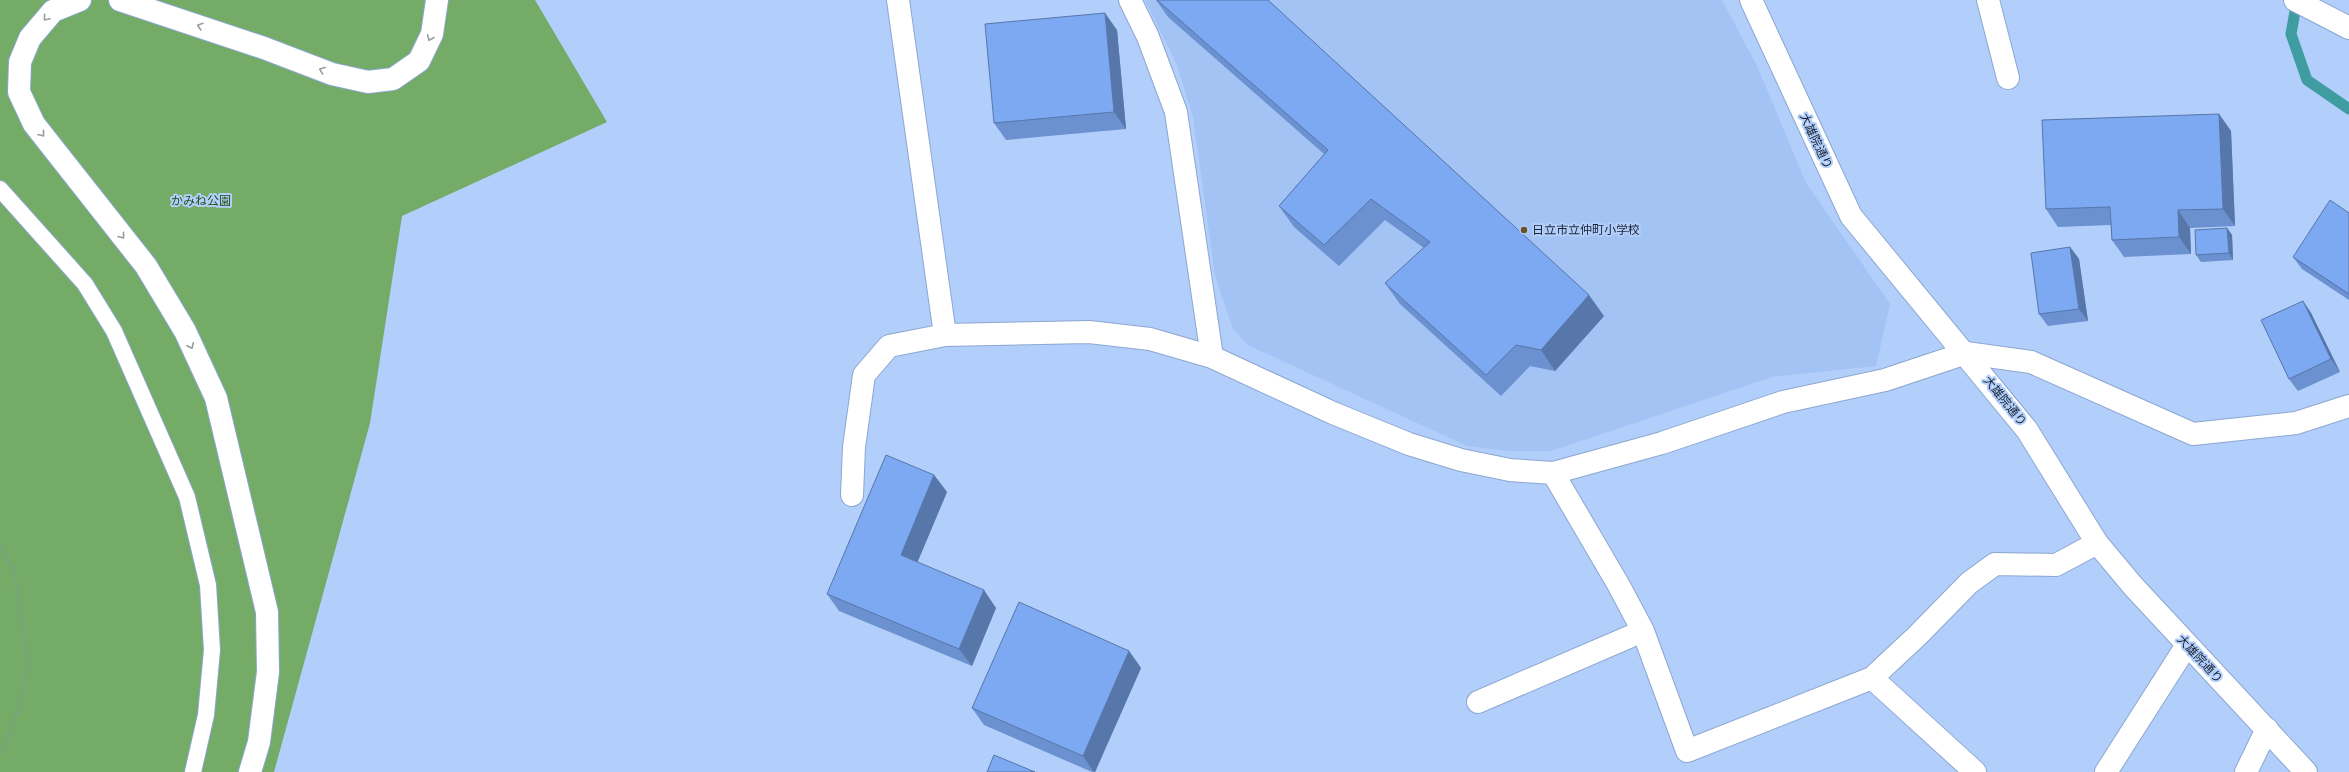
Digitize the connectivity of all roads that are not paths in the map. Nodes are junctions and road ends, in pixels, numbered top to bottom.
1 (80, 0) edge
2 (120, 0) edge
3 (437, 0) edge
4 (898, 0) edge
5 (1130, 0) edge
6 (1751, 0) edge
7 (1988, 0) edge
8 (2295, 0) edge
9 (2349, 28) edge
10 (2008, 78) dead end
11 (0, 188) edge
12 (945, 335) junction
13 (1966, 354) junction
14 (1212, 357) junction
15 (2349, 406) edge
16 (1553, 473) junction
17 (852, 495) dead end
18 (2097, 542) junction
19 (1642, 632) junction
20 (2187, 645) junction
21 (1872, 678) junction
22 (1478, 702) dead end
23 (2267, 729) junction
24 (193, 772) edge
25 (250, 772) edge
26 (1975, 772) edge
27 (2106, 772) edge
28 (2246, 772) edge
29 (2306, 772) edge

1 -> 25 street
3 -> 2 street
4 - 12 street
5 - 14 street
6 - 13 street, 大雄院通り
7 - 10 street
8 - 9 street
11 - 24 lane
12 - 14 street
12 - 17 street
13 - 15 street
13 - 16 street
13 - 18 street, 大雄院通り
14 - 16 street
16 - 19 street
18 - 20 street, 大雄院通り
18 - 21 street
19 - 21 street
19 - 22 street
20 - 23 street, 大雄院通り
20 - 27 street
21 - 26 street
23 - 28 street
23 - 29 street, 大雄院通り

